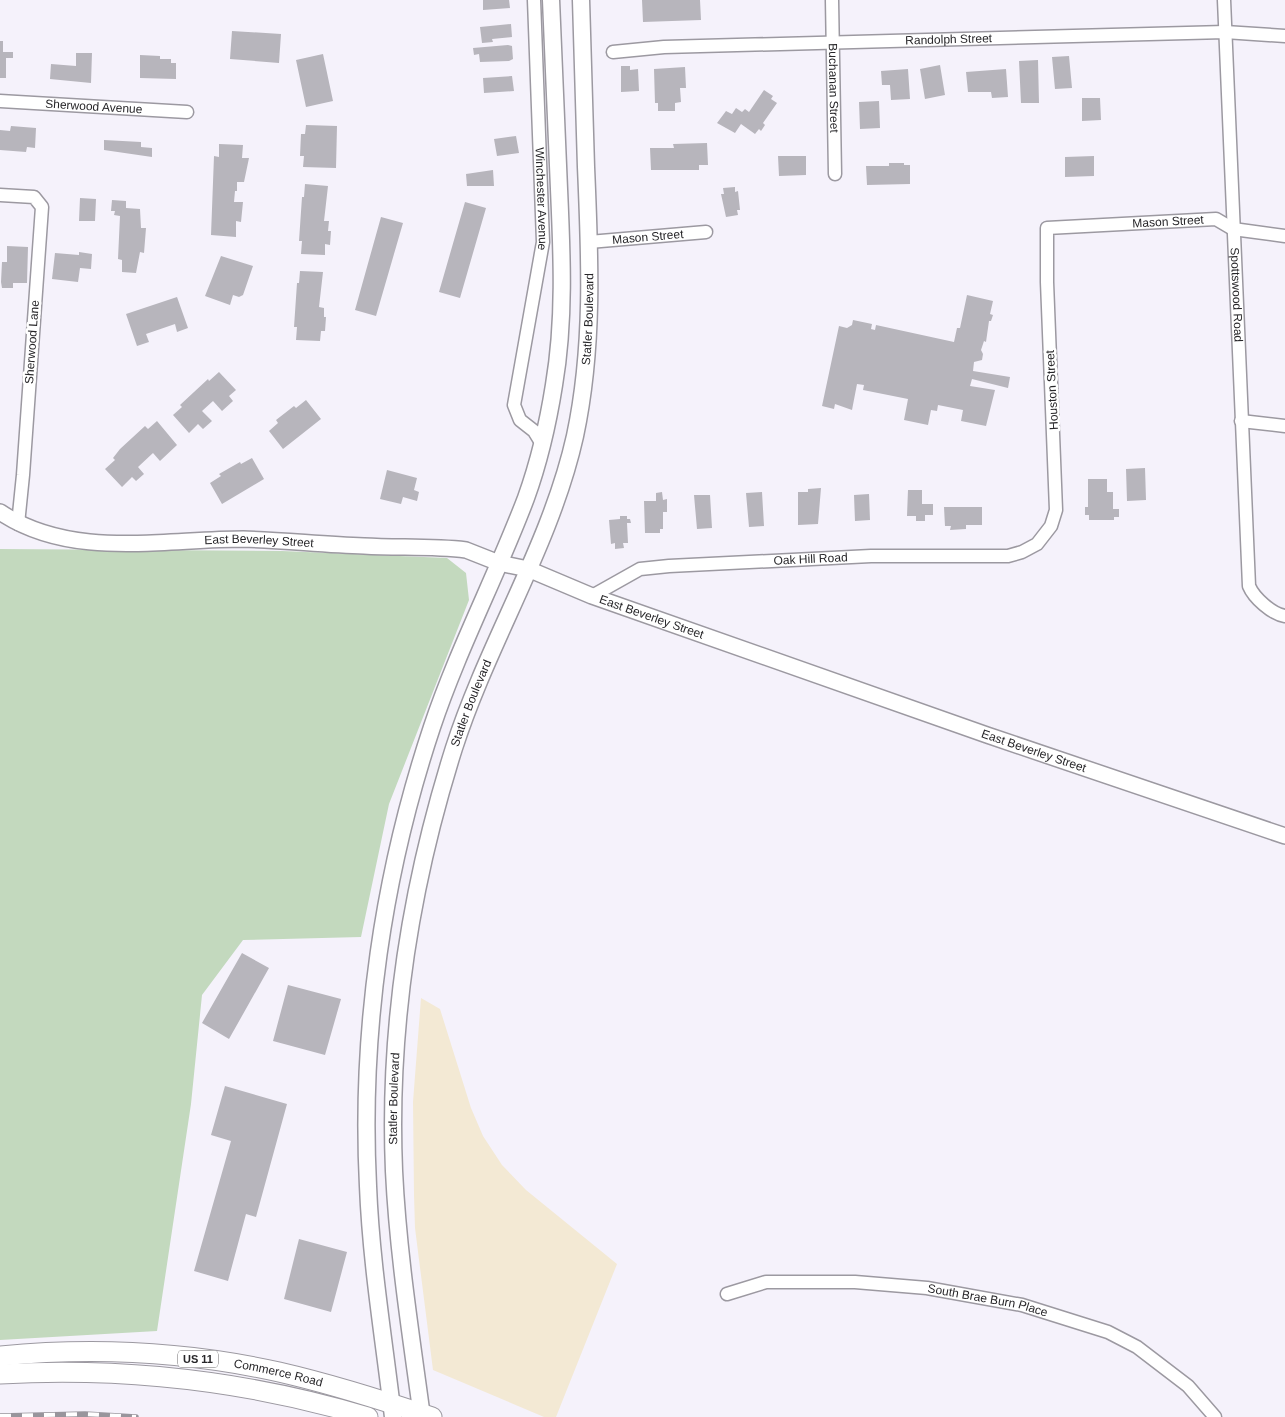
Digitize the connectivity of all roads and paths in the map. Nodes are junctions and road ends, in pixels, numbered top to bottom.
1 (534, 0) edge
2 (551, 0) edge
3 (581, 0) edge
4 (832, 0) edge
5 (1224, 0) edge
6 (1225, 32) junction
7 (1285, 36) edge
8 (831, 43) junction
9 (612, 52) dead end
10 (0, 101) edge
11 (187, 112) dead end
12 (835, 174) dead end
13 (0, 195) edge
14 (1047, 228) joint
15 (1234, 229) junction
16 (706, 232) dead end
17 (1285, 236) edge
18 (589, 242) junction
19 (1242, 421) junction
20 (1285, 426) edge
21 (542, 444) junction
22 (0, 512) edge
23 (18, 524) junction
24 (1034, 545) joint
25 (499, 563) junction
26 (528, 569) junction
27 (592, 596) junction
28 (1285, 616) edge
29 (1285, 836) edge
30 (727, 1294) dead end
31 (0, 1356) edge
32 (0, 1374) edge
33 (392, 1410) edge
34 (425, 1416) edge
35 (368, 1417) edge
36 (1215, 1417) edge

1 - 21 street, Winchester Avenue
2 - 21 main road, Statler Boulevard
3 - 18 main road, Statler Boulevard
4 - 8 street, Buchanan Street
5 - 6 street, Spottswood Road
6 - 7 street, Randolph Street
6 - 8 street, Randolph Street
6 - 15 street, Spottswood Road
8 - 9 street, Randolph Street
8 - 12 street, Buchanan Street
10 - 11 street, Sherwood Avenue
13 - 23 street, Sherwood Lane
14 - 15 street, Mason Street
14 - 24 street, Houston Street
15 - 17 street, Mason Street
15 - 19 street, Spottswood Road
16 - 18 street, Mason Street
18 - 26 main road, Statler Boulevard
19 - 20 street
19 - 28 street, Spottswood Road
21 - 25 main road, Statler Boulevard
22 - 23 street, East Beverley Street
23 - 25 street, East Beverley Street
24 - 27 street, Oak Hill Road
25 - 26 street, East Beverley Street
25 - 33 main road, Statler Boulevard
26 - 27 street, East Beverley Street
26 - 34 main road, Statler Boulevard
27 - 29 street, East Beverley Street
30 - 36 street, South Brae Burn Place
31 - 33 main road, Commerce Road / US 11
32 - 35 main road, Commerce Road / US 11
33 - 34 main road, Commerce Road / US 11

